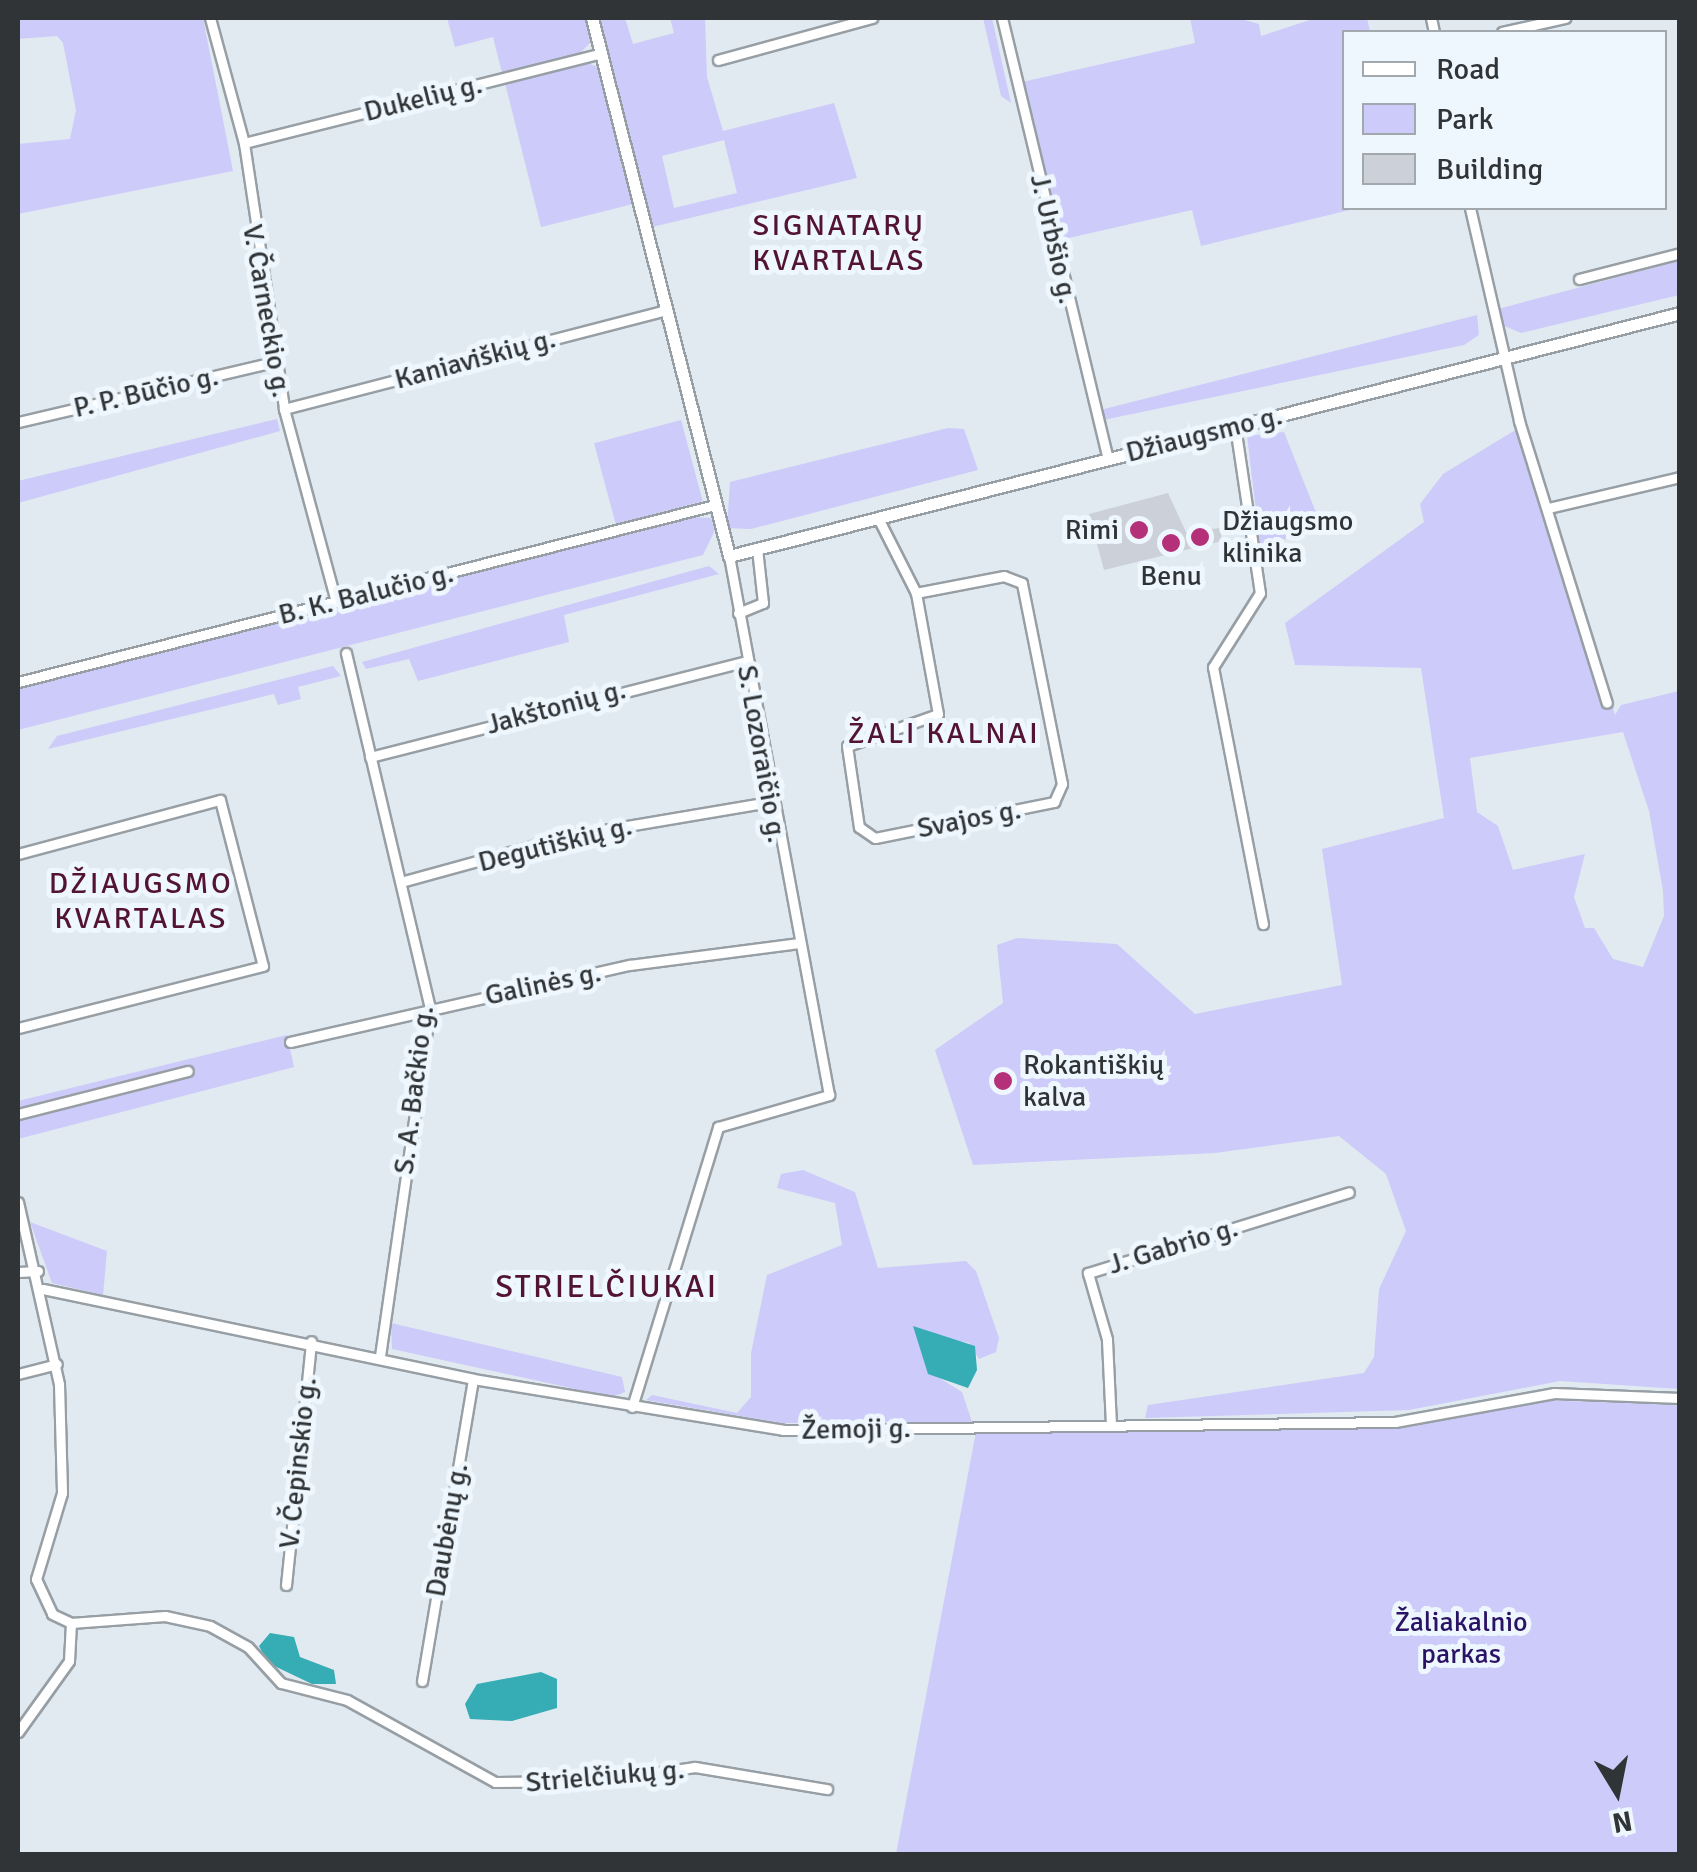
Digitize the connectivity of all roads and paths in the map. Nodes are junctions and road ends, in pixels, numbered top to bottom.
1 (210, 18) edge
2 (592, 18) edge
3 (872, 18) edge
4 (1002, 18) edge
5 (1566, 18) edge
6 (1511, 30) edge
7 (602, 53) junction
8 (718, 60) dead end
9 (244, 143) junction
10 (1470, 210) edge
11 (1680, 253) edge
12 (1579, 279) dead end
13 (666, 310) junction
14 (1680, 313) edge
15 (1504, 358) junction
16 (274, 362) junction
17 (284, 409) junction
18 (18, 422) edge
19 (1236, 426) junction
20 (1108, 459) junction
21 (1680, 477) edge
22 (715, 505) junction
23 (1548, 508) junction
24 (878, 518) junction
25 (757, 549) junction
26 (729, 556) junction
27 (916, 593) junction
28 (336, 602) junction
29 (738, 613) junction
30 (346, 653) dead end
31 (744, 662) junction
32 (18, 682) edge
33 (1607, 703) dead end
34 (370, 757) junction
35 (770, 802) junction
36 (18, 854) edge
37 (402, 882) junction
38 (1262, 924) dead end
39 (799, 943) junction
40 (430, 1009) junction
41 (18, 1028) edge
42 (290, 1042) dead end
43 (188, 1071) dead end
44 (18, 1114) edge
45 (1348, 1192) dead end
46 (18, 1202) edge
47 (38, 1271) junction
48 (18, 1272) edge
49 (43, 1290) junction
50 (311, 1340) junction
51 (380, 1354) junction
52 (57, 1364) junction
53 (18, 1374) edge
54 (473, 1379) junction
55 (1680, 1398) edge
56 (632, 1407) junction
57 (1111, 1425) junction
58 (286, 1586) dead end
59 (72, 1623) junction
60 (422, 1681) dead end
61 (18, 1732) edge
62 (827, 1789) dead end

1 - 9 street, V. Čarneckio g.
2 - 7 street, S. Lozoraičio g.
3 - 8 street
4 - 20 street, J. Urbšio g.
5 - 6 street
7 - 9 street, Dukelių g.
7 - 13 street, S. Lozoraičio g.
9 - 16 street, V. Čarneckio g.
10 - 15 street
11 - 12 street
13 - 17 street, Kaniaviškių g.
13 - 22 street, S. Lozoraičio g.
14 - 15 street, Džiaugsmo g.
15 - 19 street, Džiaugsmo g.
15 - 23 street
16 - 17 street, V. Čarneckio g.
16 - 18 street, P. P. Būčio g.
17 - 28 street, V. Čarneckio g.
19 - 20 street, Džiaugsmo g.
19 - 38 street
20 - 24 street, Džiaugsmo g.
21 - 23 street
22 - 26 street, S. Lozoraičio g.
22 - 28 street, B. K. Balučio g.
23 - 33 street
24 - 25 street, Džiaugsmo g.
24 - 27 street, Svajos g.
25 - 26 street, Džiaugsmo g.
25 - 29 street
26 - 29 street, S. Lozoraičio g.
27 - 27 street, Svajos g.
28 - 32 street, B. K. Balučio g.
29 - 31 street, S. Lozoraičio g.
30 - 34 street, S. A. Bačkio g.
31 - 34 street, Jakštonių g.
31 - 35 street, S. Lozoraičio g.
34 - 37 street, S. A. Bačkio g.
35 - 37 street, Degutiškių g.
35 - 39 street, S. Lozoraičio g.
36 - 41 street
37 - 40 street, S. A. Bačkio g.
39 - 40 street, Galinės g.
39 - 56 street, S. Lozoraičio g.
40 - 42 street, Galinės g.
40 - 51 street, S. A. Bačkio g.
43 - 44 street
45 - 57 street, J. Gabrio g.
46 - 47 street
47 - 48 street
47 - 49 street
49 - 50 street, Žemoji g.
49 - 52 street
50 - 51 street, Žemoji g.
50 - 58 street, V. Čepinskio g.
51 - 54 street, Žemoji g.
52 - 53 street
52 - 59 street
54 - 56 street, Žemoji g.
54 - 60 street, Daubėnų g.
55 - 57 street, Žemoji g.
56 - 57 street, Žemoji g.
59 - 61 street
59 - 62 street, Strielčiukų g.

